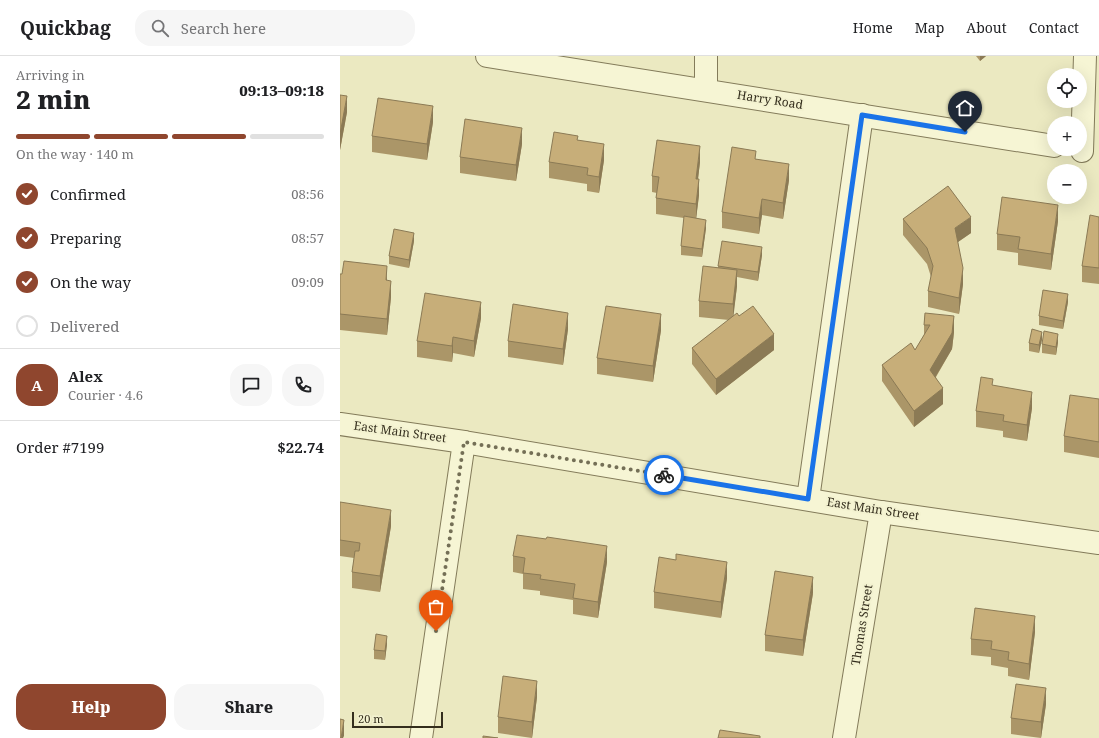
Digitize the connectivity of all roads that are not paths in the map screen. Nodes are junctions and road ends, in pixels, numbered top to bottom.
1 (487, 56) edge
2 (706, 56) edge
3 (1085, 56) edge
4 (706, 90) junction
5 (862, 115) junction
6 (1084, 116) edge
7 (1047, 145) edge
8 (340, 424) edge
9 (464, 442) junction
10 (808, 499) junction
11 (881, 512) junction
12 (1099, 543) edge
13 (421, 738) edge
14 (844, 738) edge

1 - 4 street, Harry Road
2 - 4 street
3 - 6 street
4 - 5 street, Harry Road
5 - 7 street, Harry Road
5 - 10 street
8 - 9 street, East Main Street
9 - 10 street, East Main Street
9 - 13 street
10 - 11 street, East Main Street
11 - 12 street, East Main Street
11 - 14 street, Thomas Street

